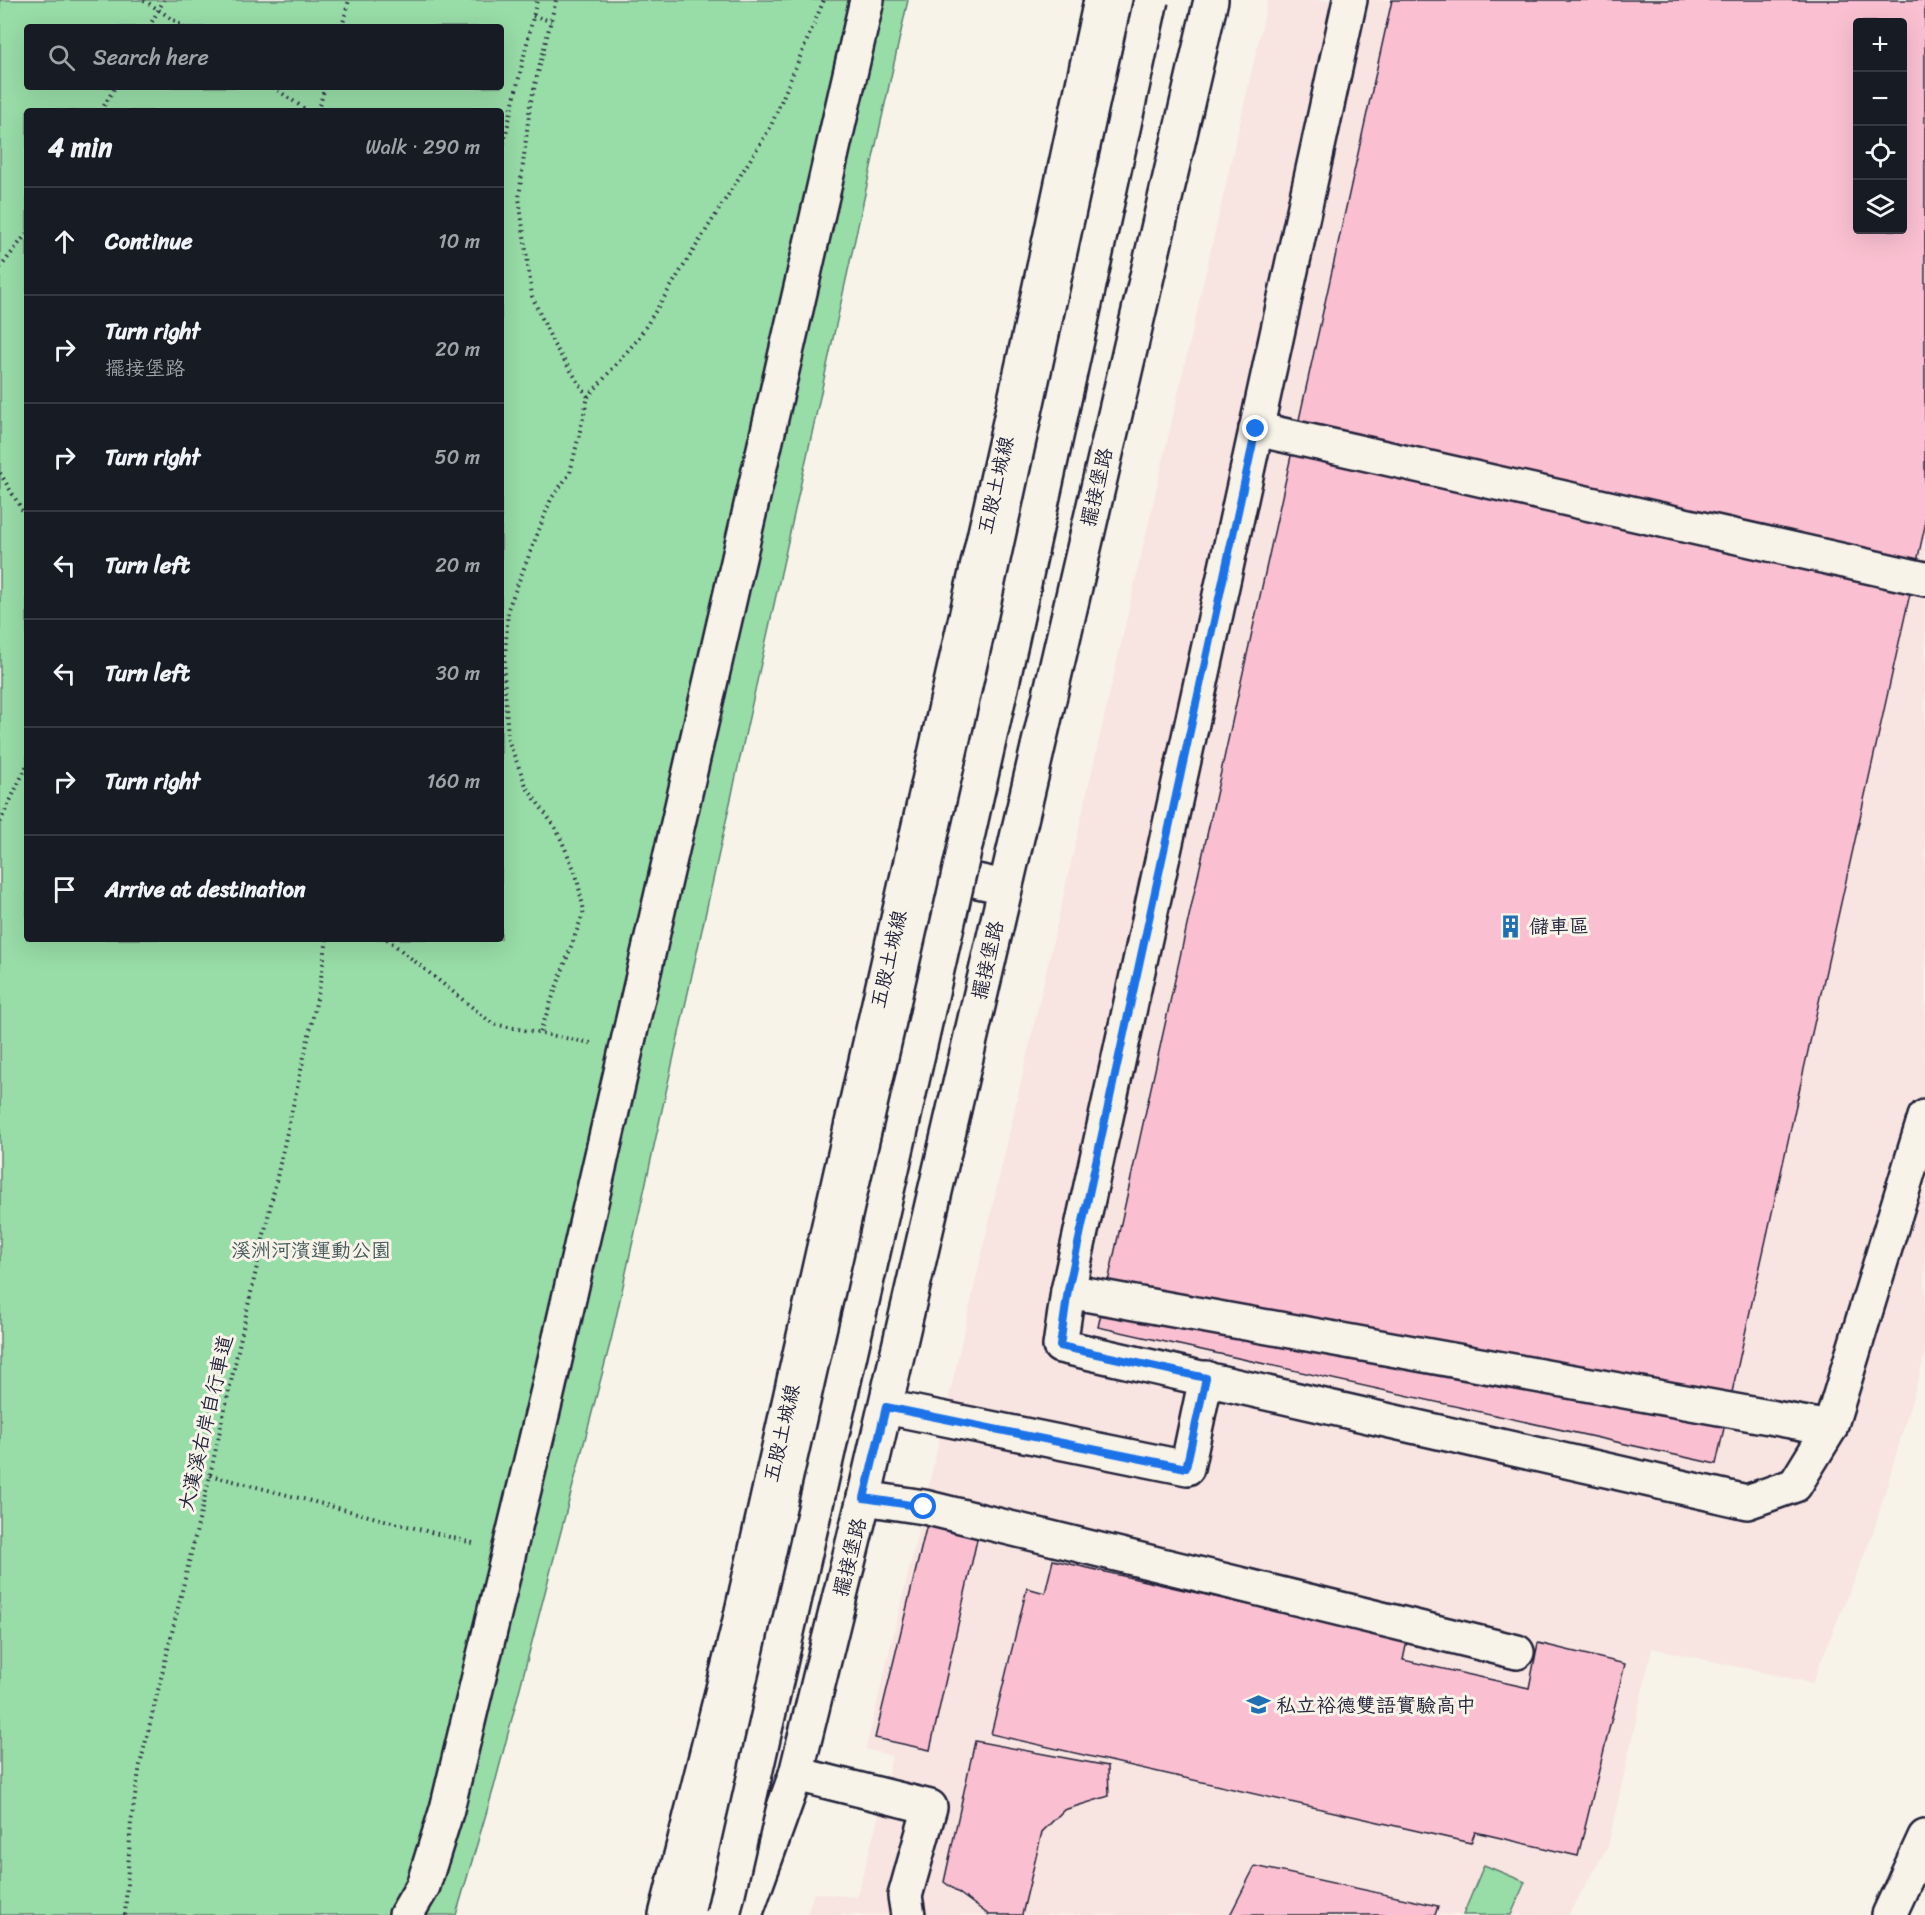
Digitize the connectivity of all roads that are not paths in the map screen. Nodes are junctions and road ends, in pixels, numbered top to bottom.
1 (867, 0) edge
2 (1101, 0) edge
3 (1127, 0) edge
4 (1151, 0) edge
5 (1211, 0) edge
6 (1350, 0) edge
7 (1256, 429) junction
8 (1925, 579) edge
9 (936, 872) junction
10 (1005, 887) junction
11 (1925, 1117) edge
12 (1068, 1290) junction
13 (1206, 1378) junction
14 (886, 1407) junction
15 (1830, 1428) junction
16 (864, 1498) junction
17 (1517, 1652) dead end
18 (796, 1774) junction
19 (1925, 1837) edge
20 (406, 1915) edge
21 (666, 1915) edge
22 (697, 1915) edge
23 (723, 1915) edge
24 (746, 1915) edge
25 (908, 1915) edge
26 (1889, 1915) edge

1 - 20 main road
2 - 21 main road, 五股土城線
3 - 9 main road
4 - 23 main road, bridge
5 - 10 main road, 擺接堡路
6 - 7 main road
7 - 8 main road
7 - 12 main road
9 - 10 main road
9 - 22 main road
10 - 14 main road, 擺接堡路
11 - 15 main road
12 - 13 main road
12 - 15 main road
13 - 14 main road
13 - 15 main road
14 - 16 main road, 擺接堡路
16 - 17 main road
16 - 18 main road, 擺接堡路
18 - 24 main road, 擺接堡路
18 - 25 main road
19 - 26 main road

